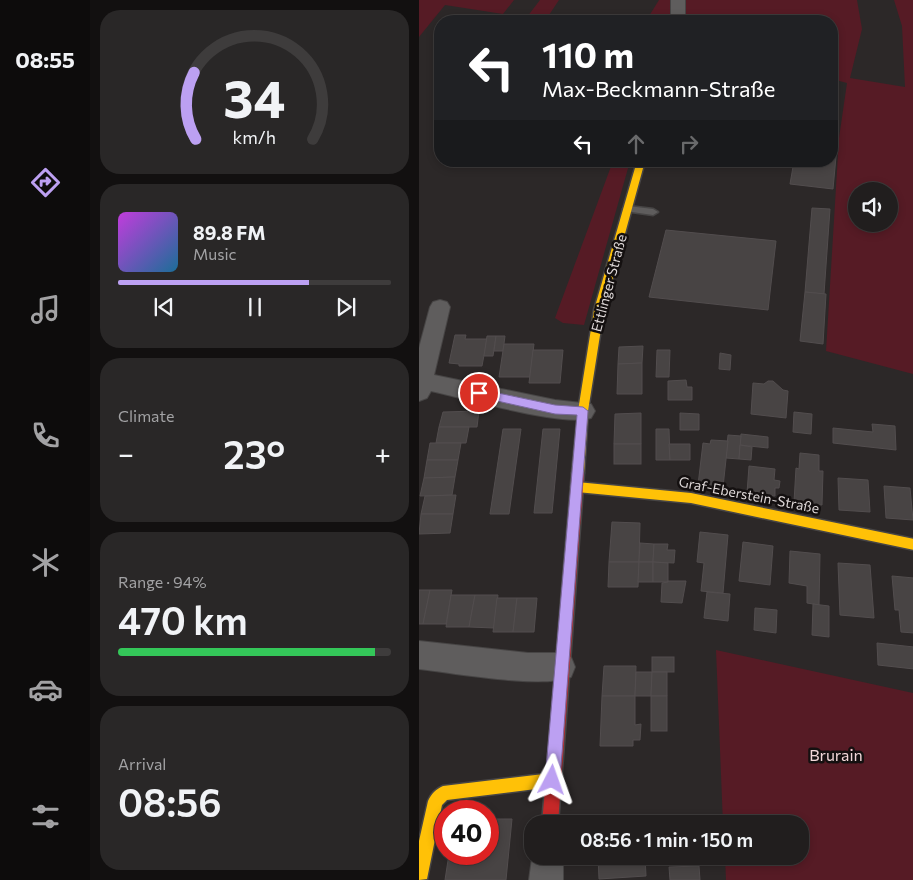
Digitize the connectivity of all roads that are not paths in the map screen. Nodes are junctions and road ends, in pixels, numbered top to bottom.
1 (678, 0) edge
2 (678, 15) edge
3 (640, 167) edge
4 (629, 209) junction
5 (653, 212) dead end
6 (440, 307) dead end
7 (420, 384) edge
8 (583, 411) junction
9 (577, 487) junction
10 (913, 544) edge
11 (419, 655) edge
12 (561, 667) junction
13 (552, 780) junction
14 (550, 815) edge
15 (547, 865) edge
16 (419, 880) edge
17 (546, 880) edge

1 - 2 street
3 - 4 street, Ettlinger Straße
4 - 5 lane
4 - 8 street, Ettlinger Straße
6 - 7 street
7 - 8 street
8 - 9 street, Ettlinger Straße
9 - 10 street, Graf-Eberstein-Straße
9 - 12 street, Ettlinger Straße
11 - 12 street
12 - 13 street, Ettlinger Straße
13 - 14 street, Ettlinger Straße
13 - 16 street
15 - 17 street

